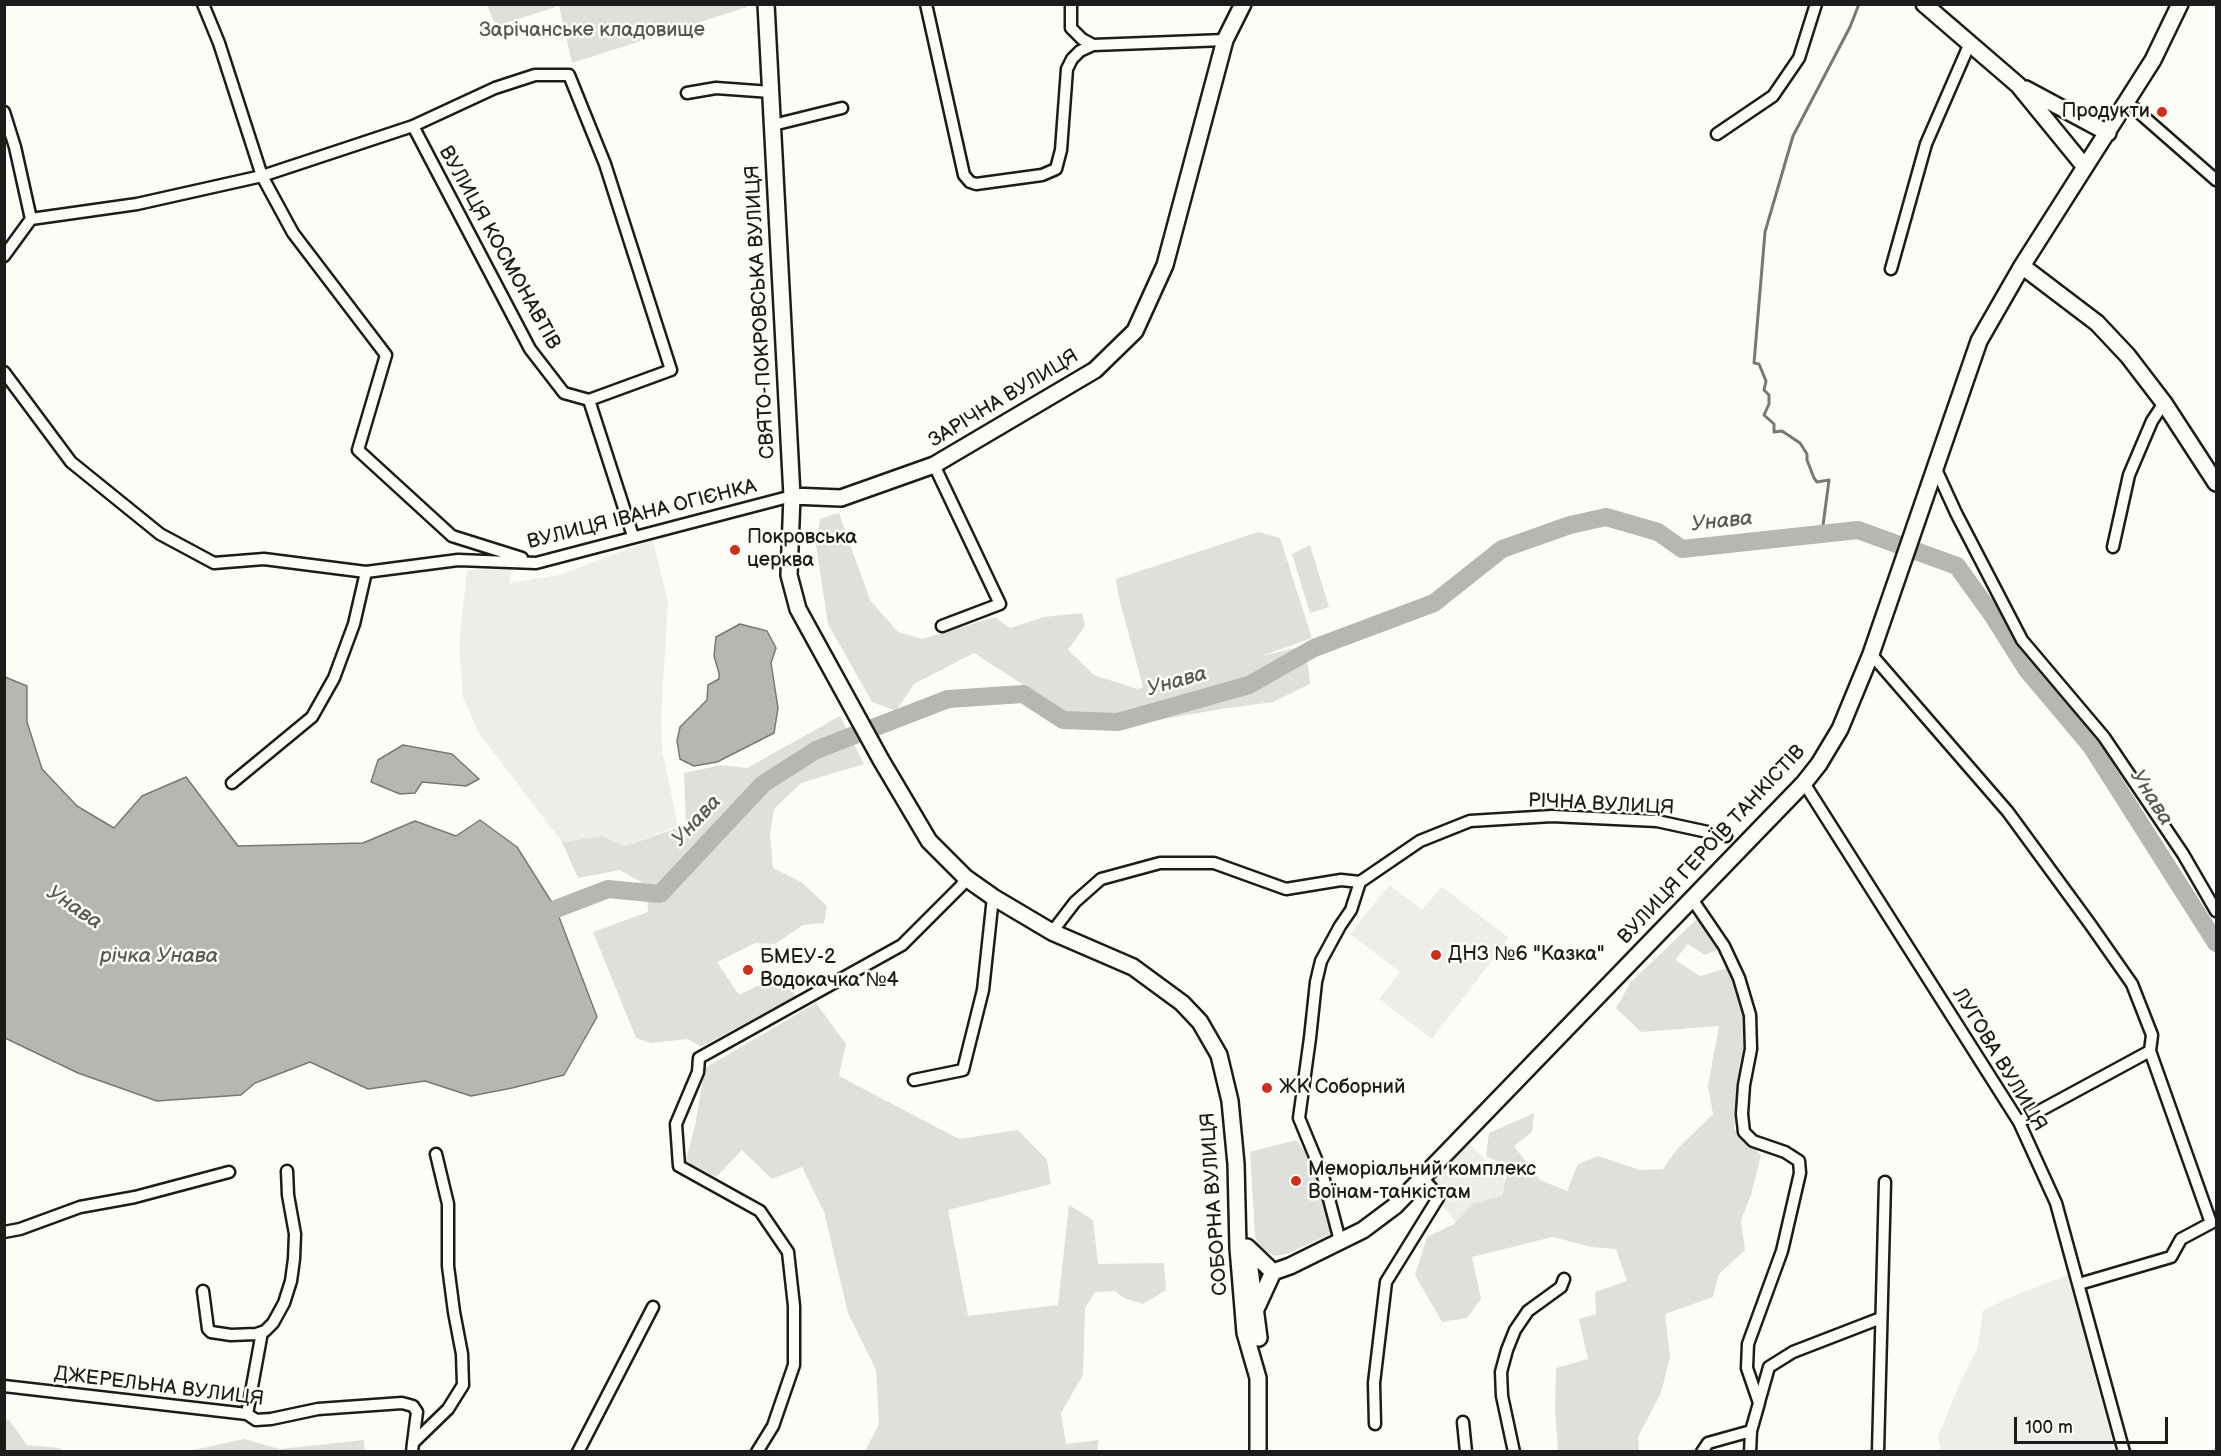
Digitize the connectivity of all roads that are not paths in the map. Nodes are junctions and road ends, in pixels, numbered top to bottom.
1 (203, 4) edge
2 (766, 4) edge
3 (927, 4) edge
4 (1071, 4) edge
5 (1243, 4) edge
6 (1816, 4) edge
7 (1924, 4) edge
8 (2180, 4) edge
9 (1225, 40) junction
10 (1970, 43) junction
11 (1093, 45) junction
12 (2018, 85) junction
13 (771, 92) junction
14 (687, 93) dead end
15 (2127, 102) junction
16 (842, 108) dead end
17 (4, 112) edge
18 (773, 125) junction
19 (413, 126) junction
20 (2108, 133) junction
21 (1717, 134) dead end
22 (2085, 167) junction
23 (262, 176) junction
24 (2217, 180) edge
25 (31, 219) junction
26 (4, 256) edge
27 (2022, 266) junction
28 (1891, 269) dead end
29 (4, 372) edge
30 (589, 400) junction
31 (2164, 403) junction
32 (934, 465) junction
33 (1934, 466) junction
34 (2217, 483) edge
35 (792, 496) junction
36 (633, 536) junction
37 (2113, 547) dead end
38 (536, 563) junction
39 (366, 572) junction
40 (942, 626) dead end
41 (1871, 654) junction
42 (232, 783) dead end
43 (1804, 783) junction
44 (1726, 836) dead end
45 (966, 878) junction
46 (1360, 882) junction
47 (993, 897) junction
48 (1692, 899) junction
49 (2217, 911) edge
50 (1052, 932) junction
51 (2150, 1051) junction
52 (914, 1080) dead end
53 (2019, 1122) junction
54 (436, 1154) dead end
55 (287, 1171) dead end
56 (229, 1172) dead end
57 (1423, 1179) junction
58 (1885, 1182) dead end
59 (1237, 1218) junction
60 (4, 1232) edge
61 (1340, 1241) junction
62 (1247, 1247) junction
63 (1290, 1266) junction
64 (1273, 1272) junction
65 (1564, 1279) dead end
66 (2079, 1284) junction
67 (203, 1291) dead end
68 (654, 1307) dead end
69 (1258, 1308) junction
70 (1881, 1318) junction
71 (262, 1332) junction
72 (1252, 1335) junction
73 (4, 1386) edge
74 (1759, 1402) junction
75 (247, 1414) junction
76 (1463, 1422) dead end
77 (1375, 1424) dead end
78 (1751, 1431) junction
79 (413, 1447) edge
80 (578, 1452) edge
81 (758, 1452) edge
82 (1258, 1452) edge
83 (1466, 1452) edge
84 (1515, 1452) edge
85 (1702, 1452) edge
86 (1750, 1452) edge
87 (1878, 1452) edge
88 (2124, 1452) edge

1 - 23 street
2 - 13 street, СВЯТО-ПОКРОВСЬКА ВУЛИЦЯ
3 - 11 street
4 - 11 street
5 - 9 street, ЗАРІЧНА ВУЛИЦЯ
6 - 21 street
7 - 10 street
8 - 15 street, ВУЛИЦЯ ГЕРОЇВ ТАНКІСТІВ
9 - 11 street
9 - 32 street, ЗАРІЧНА ВУЛИЦЯ
10 - 12 street
10 - 28 street
12 - 20 street
12 - 22 street
13 - 14 street
13 - 18 street, СВЯТО-ПОКРОВСЬКА ВУЛИЦЯ
15 - 20 street, ВУЛИЦЯ ГЕРОЇВ ТАНКІСТІВ
15 - 24 street
16 - 18 street
17 - 25 street
18 - 35 street, СВЯТО-ПОКРОВСЬКА ВУЛИЦЯ
19 - 23 street
19 - 30 street, ВУЛИЦЯ КОСМОНАВТІВ
19 - 30 street
20 - 22 street, ВУЛИЦЯ ГЕРОЇВ ТАНКІСТІВ
22 - 27 street, ВУЛИЦЯ ГЕРОЇВ ТАНКІСТІВ
23 - 25 street
23 - 38 street
25 - 26 street
27 - 31 street
27 - 33 street, ВУЛИЦЯ ГЕРОЇВ ТАНКІСТІВ
29 - 39 street, ВУЛИЦЯ ІВАНА ОГІЄНКА
30 - 36 street
31 - 34 street
31 - 37 street
32 - 35 street, ЗАРІЧНА ВУЛИЦЯ
32 - 40 street
33 - 41 street, ВУЛИЦЯ ГЕРОЇВ ТАНКІСТІВ
33 - 49 street
35 - 36 street, ВУЛИЦЯ ІВАНА ОГІЄНКА
35 - 45 street, СОБОРНА ВУЛИЦЯ
36 - 38 street, ВУЛИЦЯ ІВАНА ОГІЄНКА
38 - 39 street, ВУЛИЦЯ ІВАНА ОГІЄНКА
39 - 42 street
41 - 43 street, ВУЛИЦЯ ГЕРОЇВ ТАНКІСТІВ
41 - 51 street
43 - 48 street, ВУЛИЦЯ ГЕРОЇВ ТАНКІСТІВ
43 - 53 street, ЛУГОВА ВУЛИЦЯ
44 - 46 street, РІЧНА ВУЛИЦЯ
45 - 47 street, СОБОРНА ВУЛИЦЯ
45 - 81 street
46 - 50 street
46 - 61 street
47 - 50 street, СОБОРНА ВУЛИЦЯ
47 - 52 street
48 - 57 street, ВУЛИЦЯ ГЕРОЇВ ТАНКІСТІВ
48 - 74 street
50 - 59 street, СОБОРНА ВУЛИЦЯ
51 - 53 street
51 - 66 street
53 - 66 street, ЛУГОВА ВУЛИЦЯ
54 - 79 street
55 - 71 street
56 - 60 street
57 - 61 street, ВУЛИЦЯ ГЕРОЇВ ТАНКІСТІВ
57 - 77 street
58 - 70 street
59 - 62 street
59 - 69 street
59 - 72 street, СОБОРНА ВУЛИЦЯ
61 - 63 street, ВУЛИЦЯ ГЕРОЇВ ТАНКІСТІВ
62 - 64 street
62 - 69 street
63 - 64 street, ВУЛИЦЯ ГЕРОЇВ ТАНКІСТІВ
63 - 69 street, ВУЛИЦЯ ГЕРОЇВ ТАНКІСТІВ
64 - 69 street, ВУЛИЦЯ ГЕРОЇВ ТАНКІСТІВ
65 - 84 street
66 - 88 street, ЛУГОВА ВУЛИЦЯ
67 - 71 street
68 - 80 street
69 - 72 street, ВУЛИЦЯ ГЕРОЇВ ТАНКІСТІВ
70 - 74 street
70 - 87 street
71 - 75 street
72 - 82 street, СОБОРНА ВУЛИЦЯ
73 - 75 street, ДЖЕРЕЛЬНА ВУЛИЦЯ
74 - 78 street
75 - 79 street, ДЖЕРЕЛЬНА ВУЛИЦЯ
76 - 83 street
78 - 85 street
78 - 86 street

